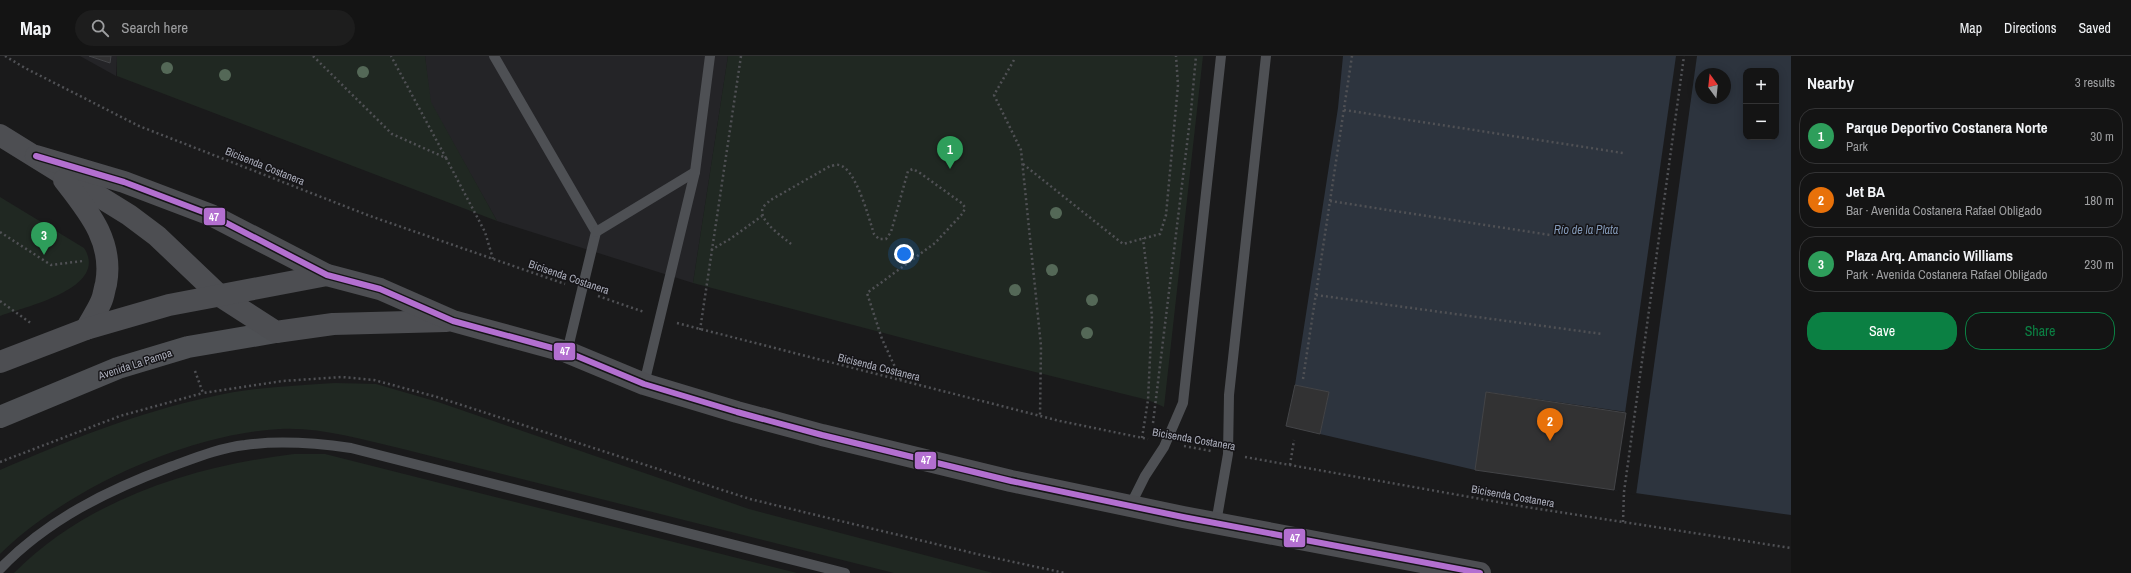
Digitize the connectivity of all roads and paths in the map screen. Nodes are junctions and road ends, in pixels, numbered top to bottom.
1 (5, 56) edge
2 (313, 56) edge
3 (391, 56) edge
4 (494, 56) edge
5 (710, 56) edge
6 (741, 56) edge
7 (1176, 56) edge
8 (1196, 56) edge
9 (1221, 56) edge
10 (1266, 56) edge
11 (1352, 56) edge
12 (1684, 56) edge
13 (1014, 60) dead end
14 (1344, 110) junction
15 (0, 135) edge
16 (1623, 153) dead end
17 (36, 156) junction
18 (446, 158) junction
19 (1023, 164) junction
20 (57, 171) junction
21 (695, 172) junction
22 (1330, 201) junction
23 (762, 216) junction
24 (0, 232) edge
25 (596, 232) junction
26 (1550, 235) dead end
27 (1144, 238) junction
28 (791, 244) dead end
29 (711, 250) junction
30 (108, 258) junction
31 (493, 259) junction
32 (327, 275) junction
33 (584, 291) junction
34 (1316, 295) junction
35 (220, 296) junction
36 (0, 301) edge
37 (660, 317) junction
38 (453, 321) junction
39 (86, 329) junction
40 (700, 330) junction
41 (276, 332) junction
42 (1602, 334) dead end
43 (56, 340) junction
44 (188, 348) junction
45 (567, 352) junction
46 (0, 362) edge
47 (1303, 378) dead end
48 (901, 380) junction
49 (644, 384) junction
50 (203, 393) junction
51 (1040, 416) junction
52 (0, 417) edge
53 (1142, 438) junction
54 (1151, 440) junction
55 (1294, 440) dead end
56 (1166, 443) junction
57 (1228, 454) junction
58 (0, 462) edge
59 (1290, 465) junction
60 (1130, 506) junction
61 (1623, 522) junction
62 (1216, 523) junction
63 (1791, 548) edge
64 (0, 569) edge
65 (845, 573) edge
66 (1065, 573) edge
67 (1480, 573) edge

1 - 31 path, Bicisenda Costanera
2 - 18 path
3 - 18 path
4 - 25 lane
5 - 21 lane
6 - 29 path
7 - 27 path
8 - 54 path
9 - 56 lane
10 - 57 lane
11 - 14 path
12 - 61 path
13 - 19 path
14 - 16 path
14 - 22 path
15 - 17 main road
17 - 20 main road
17 - 32 main road
18 - 31 path
19 - 27 path
19 - 51 path
20 - 30 main road
20 - 35 main road
21 - 25 lane
21 - 37 lane
22 - 26 path
22 - 34 path
23 - 28 path
23 - 29 path
23 - 48 path
24 - 30 path
25 - 33 lane
27 - 53 path
29 - 40 path
30 - 39 main road
31 - 33 path, Bicisenda Costanera
32 - 35 main road
32 - 38 main road
33 - 37 path, Bicisenda Costanera
33 - 45 lane
34 - 42 path
34 - 47 path
35 - 39 main road
35 - 41 main road
36 - 43 path
37 - 40 path, Bicisenda Costanera
37 - 49 lane
38 - 41 main road
38 - 45 main road
39 - 43 main road
40 - 48 path, Bicisenda Costanera
41 - 44 street, Avenida La Pampa
43 - 46 main road
44 - 50 path
44 - 52 street, Avenida La Pampa
45 - 49 main road
48 - 51 path, Bicisenda Costanera
49 - 60 main road
50 - 58 path
50 - 66 path
51 - 53 path, Bicisenda Costanera
53 - 54 path, Bicisenda Costanera
54 - 56 path, Bicisenda Costanera
55 - 59 path
56 - 57 path, Bicisenda Costanera
56 - 60 lane
57 - 59 path, Bicisenda Costanera
57 - 62 lane
59 - 61 path, Bicisenda Costanera
60 - 62 main road
61 - 63 path, Bicisenda Costanera
62 - 67 main road
64 - 65 lane

